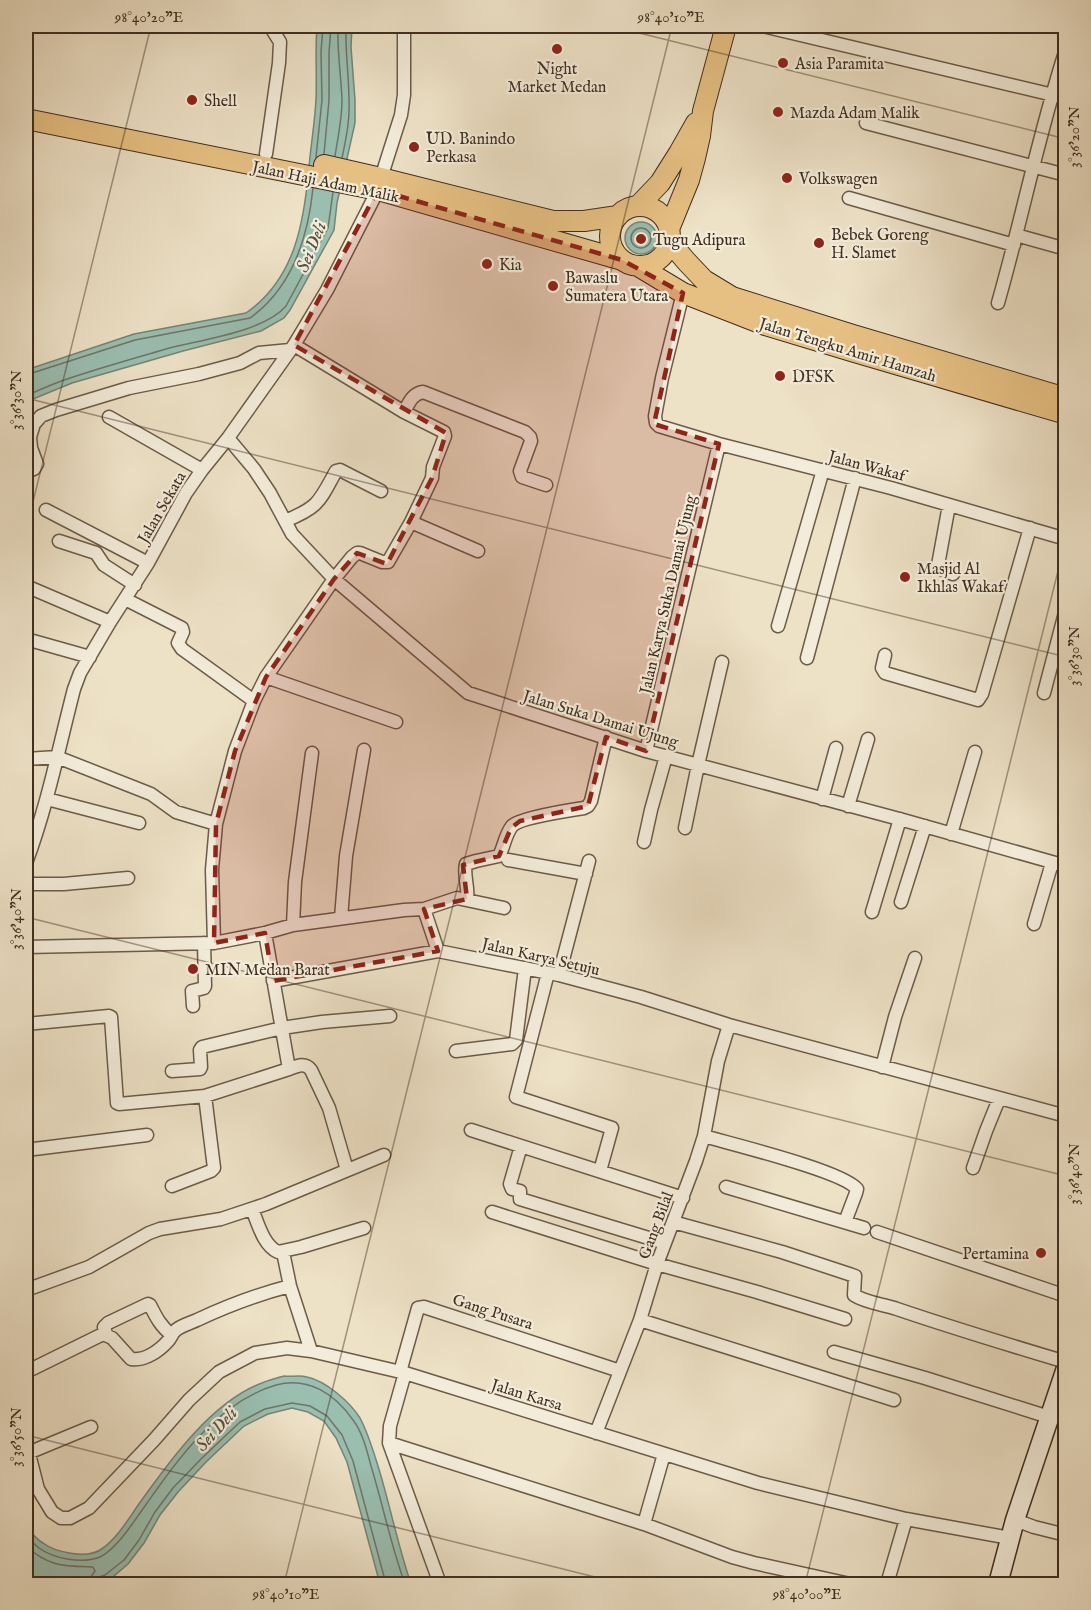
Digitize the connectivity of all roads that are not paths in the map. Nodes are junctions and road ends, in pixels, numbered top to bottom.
1 (270, 26) edge
2 (404, 26) edge
3 (726, 26) edge
4 (763, 26) edge
5 (1065, 48) edge
6 (1051, 94) junction
7 (1065, 98) edge
8 (26, 106) edge
9 (703, 111) junction
10 (26, 119) edge
11 (866, 123) dead end
12 (266, 154) junction
13 (294, 166) junction
14 (1033, 166) junction
15 (1065, 175) edge
16 (380, 184) junction
17 (849, 198) dead end
18 (638, 206) junction
19 (618, 216) junction
20 (670, 235) junction
21 (1015, 240) junction
22 (1065, 249) edge
23 (630, 263) junction
24 (684, 293) junction
25 (998, 303) dead end
26 (292, 348) junction
27 (1058, 404) edge
28 (404, 412) junction
29 (109, 417) dead end
30 (228, 438) junction
31 (719, 444) junction
32 (202, 470) junction
33 (823, 470) junction
34 (26, 472) edge
35 (855, 478) junction
36 (546, 485) dead end
37 (381, 491) dead end
38 (949, 505) junction
39 (46, 510) dead end
40 (285, 521) junction
41 (411, 522) junction
42 (1030, 528) junction
43 (1065, 539) edge
44 (59, 541) dead end
45 (478, 551) dead end
46 (148, 563) junction
47 (953, 574) dead end
48 (334, 579) junction
49 (135, 585) junction
50 (26, 586) edge
51 (125, 599) junction
52 (1065, 609) edge
53 (110, 622) junction
54 (778, 626) dead end
55 (26, 639) edge
56 (885, 655) dead end
57 (90, 657) junction
58 (807, 658) dead end
59 (723, 662) dead end
60 (266, 677) junction
61 (1044, 693) dead end
62 (254, 701) junction
63 (396, 722) dead end
64 (606, 737) junction
65 (868, 738) dead end
66 (836, 748) dead end
67 (364, 750) dead end
68 (646, 751) junction
69 (975, 752) dead end
70 (312, 753) dead end
71 (666, 756) junction
72 (57, 757) junction
73 (26, 759) edge
74 (698, 765) junction
75 (47, 799) junction
76 (822, 799) junction
77 (848, 806) junction
78 (900, 819) junction
79 (139, 823) dead end
80 (216, 824) junction
81 (925, 826) junction
82 (685, 828) dead end
83 (951, 834) junction
84 (644, 842) dead end
85 (508, 860) dead end
86 (589, 861) dead end
87 (26, 863) edge
88 (1052, 863) junction
89 (1065, 866) edge
90 (585, 874) junction
91 (128, 878) dead end
92 (26, 882) edge
93 (467, 899) junction
94 (901, 902) dead end
95 (504, 908) dead end
96 (424, 909) junction
97 (872, 912) dead end
98 (341, 918) junction
99 (1034, 924) dead end
100 (293, 925) junction
101 (266, 933) junction
102 (209, 943) junction
103 (26, 947) edge
104 (438, 951) junction
105 (915, 958) dead end
106 (525, 968) junction
107 (553, 974) junction
108 (273, 981) junction
109 (193, 1006) dead end
110 (390, 1016) dead end
111 (26, 1024) edge
112 (729, 1025) junction
113 (282, 1028) junction
114 (456, 1051) dead end
115 (882, 1067) junction
116 (289, 1069) junction
117 (172, 1071) dead end
118 (206, 1096) junction
119 (999, 1099) junction
120 (1065, 1116) edge
121 (471, 1130) dead end
122 (147, 1135) dead end
123 (704, 1136) junction
124 (521, 1146) junction
125 (26, 1150) edge
126 (384, 1155) dead end
127 (973, 1168) dead end
128 (347, 1170) junction
129 (600, 1172) junction
130 (172, 1186) dead end
131 (726, 1187) dead end
132 (683, 1198) junction
133 (252, 1209) junction
134 (492, 1212) dead end
135 (673, 1222) junction
136 (845, 1222) junction
137 (364, 1228) dead end
138 (864, 1228) dead end
139 (878, 1232) dead end
140 (665, 1243) junction
141 (283, 1252) junction
142 (657, 1264) junction
143 (290, 1286) junction
144 (26, 1290) edge
145 (1065, 1296) edge
146 (845, 1319) dead end
147 (640, 1320) junction
148 (106, 1334) junction
149 (172, 1335) junction
150 (311, 1351) junction
151 (834, 1352) dead end
152 (1065, 1362) edge
153 (620, 1371) junction
154 (26, 1372) edge
155 (402, 1373) junction
156 (1064, 1379) edge
157 (894, 1400) dead end
158 (1049, 1417) junction
159 (91, 1427) dead end
160 (596, 1433) junction
161 (389, 1443) junction
162 (27, 1447) edge
163 (664, 1454) junction
164 (906, 1519) junction
165 (1015, 1520) junction
166 (644, 1524) junction
167 (1065, 1535) edge
168 (1010, 1538) junction
169 (440, 1584) edge
170 (850, 1584) edge
171 (887, 1584) edge
172 (998, 1584) edge

1 - 12 street
2 - 16 street, Jalan Sekata
3 - 9 main road
4 - 6 street
5 - 6 street
6 - 7 street
6 - 14 street
8 - 12 main road, Jalan Haji Adam Malik
9 - 18 main road
9 - 20 main road
10 - 13 main road, Jalan Haji Adam Malik
11 - 14 street
12 - 13 main road, Jalan Haji Adam Malik
13 - 16 main road, Jalan Haji Adam Malik
14 - 15 street
14 - 21 street
16 - 19 main road, Jalan Haji Adam Malik
16 - 23 main road, Jalan Haji Adam Malik
16 - 26 street, Jalan Sekata
17 - 21 street
18 - 19 main road
18 - 20 main road
19 - 23 main road
20 - 23 main road
20 - 27 main road, Jalan Tengku Amir Hamzah
21 - 22 street
21 - 25 street
23 - 24 main road, Jalan Tengku Amir Hamzah
24 - 27 main road, Jalan Tengku Amir Hamzah
24 - 31 street, Jalan Wakaf
26 - 28 street
26 - 30 street, Jalan Sekata
26 - 34 street
28 - 36 street
28 - 41 street
29 - 32 street
30 - 32 street, Jalan Sekata
30 - 40 street, Jalan Suka Damai Ujung
31 - 33 street, Jalan Wakaf
31 - 68 street, Jalan Karya Suka Damai Ujung
32 - 46 street, Jalan Sekata
33 - 35 street, Jalan Wakaf
33 - 54 street
35 - 38 street, Jalan Wakaf
35 - 58 street
37 - 40 street
38 - 42 street, Jalan Wakaf
38 - 47 street
39 - 46 street
40 - 48 street, Jalan Suka Damai Ujung
41 - 45 street
41 - 48 street
42 - 43 street, Jalan Wakaf
42 - 56 street
44 - 49 street
46 - 49 street, Jalan Sekata
48 - 60 street
48 - 64 street, Jalan Suka Damai Ujung
49 - 51 street, Jalan Sekata
50 - 53 street
51 - 53 street, Jalan Sekata
51 - 62 street
52 - 61 street
53 - 57 street, Jalan Sekata
55 - 57 street
57 - 72 street, Jalan Sekata
59 - 74 street
60 - 62 street
60 - 63 street
62 - 80 street
64 - 68 street, Jalan Suka Damai Ujung
64 - 93 street
65 - 77 street
66 - 76 street
67 - 98 street
68 - 71 street, Jalan Suka Damai Ujung
69 - 83 street
70 - 100 street
71 - 74 street, Jalan Suka Damai Ujung
71 - 84 street
72 - 73 street
72 - 75 street, Jalan Sekata
72 - 80 street
74 - 76 street, Jalan Suka Damai Ujung
74 - 82 street
75 - 79 street
75 - 87 street, Jalan Sekata
76 - 77 street, Jalan Suka Damai Ujung
77 - 78 street, Jalan Suka Damai Ujung
78 - 81 street, Jalan Suka Damai Ujung
78 - 97 street
80 - 102 street
81 - 83 street, Jalan Suka Damai Ujung
81 - 94 street
83 - 88 street, Jalan Suka Damai Ujung
85 - 90 street
86 - 90 street
88 - 89 street, Jalan Suka Damai Ujung
88 - 99 street
90 - 107 street
91 - 92 street
93 - 95 street
93 - 96 street
96 - 98 street
96 - 104 street
98 - 100 street
100 - 101 street
101 - 102 street
101 - 108 street
102 - 103 street
102 - 109 street
104 - 106 street, Jalan Karya Setuju
104 - 108 street
105 - 115 street
106 - 107 street, Jalan Karya Setuju
106 - 114 street
107 - 112 street, Jalan Karya Setuju
107 - 129 street
108 - 113 street
110 - 113 street
111 - 118 street
112 - 115 street, Jalan Karya Setuju
112 - 123 street, Gang Bilal
113 - 116 street
113 - 117 street
115 - 119 street, Jalan Karya Setuju
116 - 118 street
116 - 128 street
118 - 130 street
119 - 120 street, Jalan Karya Setuju
119 - 127 street
121 - 124 street
122 - 125 street
123 - 132 street, Gang Bilal
123 - 136 street
124 - 129 street
124 - 140 street
126 - 128 street
128 - 133 street
129 - 132 street
131 - 136 street
132 - 135 street, Gang Bilal
133 - 141 street
133 - 144 street
134 - 142 street
135 - 140 street, Gang Bilal
135 - 152 street
136 - 138 street
137 - 141 street
139 - 145 street
140 - 142 street, Gang Bilal
141 - 143 street
142 - 146 street
142 - 147 street, Gang Bilal
143 - 149 street
143 - 150 street
147 - 153 street, Gang Bilal
147 - 157 street
148 - 149 street
148 - 149 street
148 - 154 street
150 - 155 street, Jalan Karsa
150 - 162 street, Jalan Karsa
151 - 158 street
153 - 155 street, Gang Pusara
153 - 160 street, Gang Bilal
155 - 160 street, Jalan Karsa
155 - 161 street
156 - 158 main road
158 - 165 main road
159 - 162 street
160 - 163 street, Jalan Karsa
161 - 166 street
161 - 169 street
163 - 164 street, Jalan Karsa
163 - 166 street
164 - 168 street, Jalan Karsa
164 - 171 street
165 - 167 street
165 - 168 main road
166 - 170 street
168 - 172 main road

